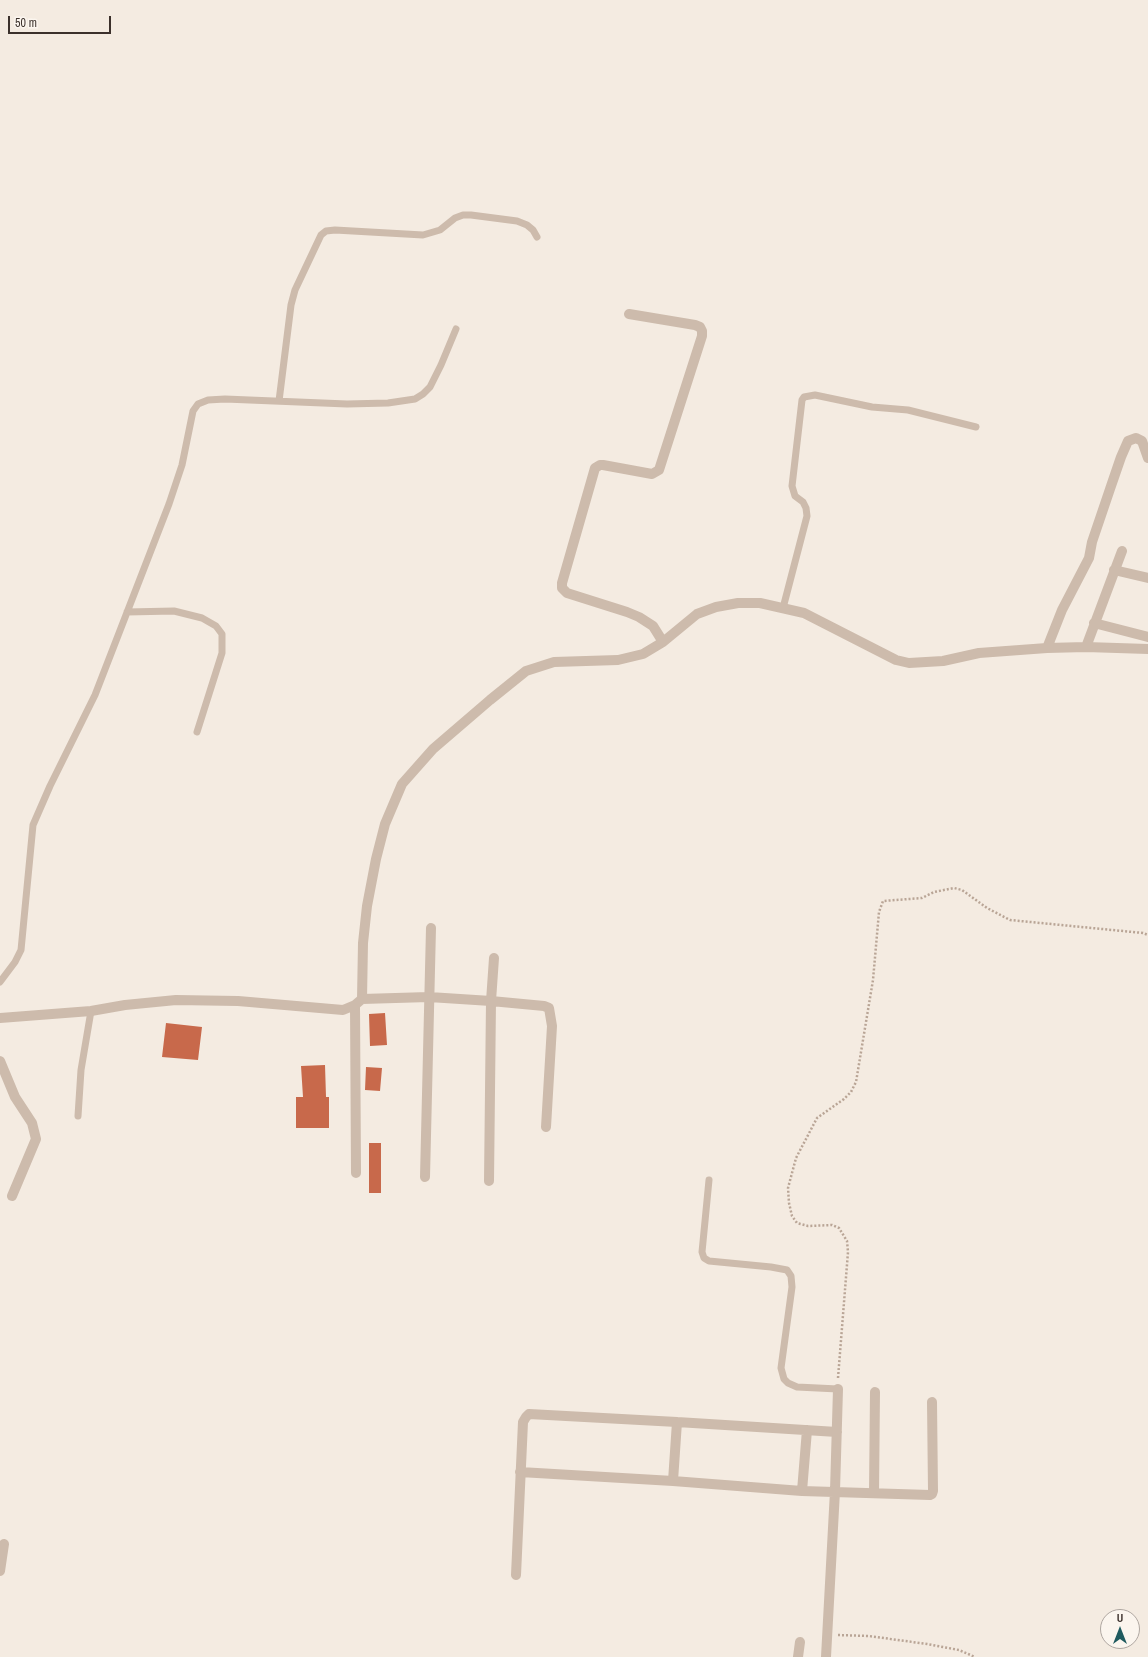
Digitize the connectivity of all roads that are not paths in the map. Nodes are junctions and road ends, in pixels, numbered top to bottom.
1 (537, 237) dead end
2 (630, 314) dead end
3 (456, 328) dead end
4 (279, 401) junction
5 (976, 428) dead end
6 (1148, 458) edge
7 (1122, 551) dead end
8 (1114, 570) junction
9 (1148, 578) edge
10 (783, 608) junction
11 (127, 612) junction
12 (1094, 623) junction
13 (1148, 637) edge
14 (664, 642) junction
15 (1086, 647) junction
16 (1047, 648) junction
17 (1148, 649) edge
18 (197, 732) dead end
19 (431, 928) dead end
20 (494, 958) dead end
21 (0, 982) edge
22 (429, 997) junction
23 (491, 1001) junction
24 (359, 1002) junction
25 (91, 1012) junction
26 (0, 1018) edge
27 (0, 1061) edge
28 (78, 1116) dead end
29 (546, 1127) dead end
30 (356, 1173) dead end
31 (425, 1177) dead end
32 (709, 1180) dead end
33 (489, 1181) dead end
34 (12, 1196) dead end
35 (838, 1389) joint
36 (875, 1392) dead end
37 (932, 1402) dead end
38 (677, 1422) junction
39 (807, 1430) junction
40 (836, 1432) junction
41 (520, 1472) junction
42 (672, 1481) junction
43 (802, 1491) junction
44 (835, 1491) junction
45 (874, 1493) junction
46 (4, 1544) dead end
47 (0, 1571) edge
48 (516, 1575) dead end
49 (800, 1642) dead end
50 (798, 1657) edge
51 (826, 1657) edge

1 - 4 lane
2 - 14 street
3 - 4 lane
4 - 11 lane
5 - 10 lane
6 - 16 street
7 - 8 street
8 - 9 street
8 - 12 street
10 - 14 street
10 - 16 street
11 - 18 lane
11 - 21 lane
12 - 13 street
12 - 15 street
14 - 24 street
15 - 16 street
15 - 17 street
19 - 22 street
20 - 23 street
22 - 23 street
22 - 24 street
22 - 31 street
23 - 29 street
23 - 33 street
24 - 25 street
24 - 30 street
25 - 26 street
25 - 28 lane
27 - 34 street
32 - 35 lane
35 - 40 street
36 - 45 street
37 - 45 street
38 - 39 street
38 - 41 street
38 - 42 street
39 - 40 street
39 - 43 street
40 - 44 street
41 - 42 street
41 - 48 street
42 - 43 street
43 - 44 street
44 - 45 street
44 - 51 street
46 - 47 street
49 - 50 street

